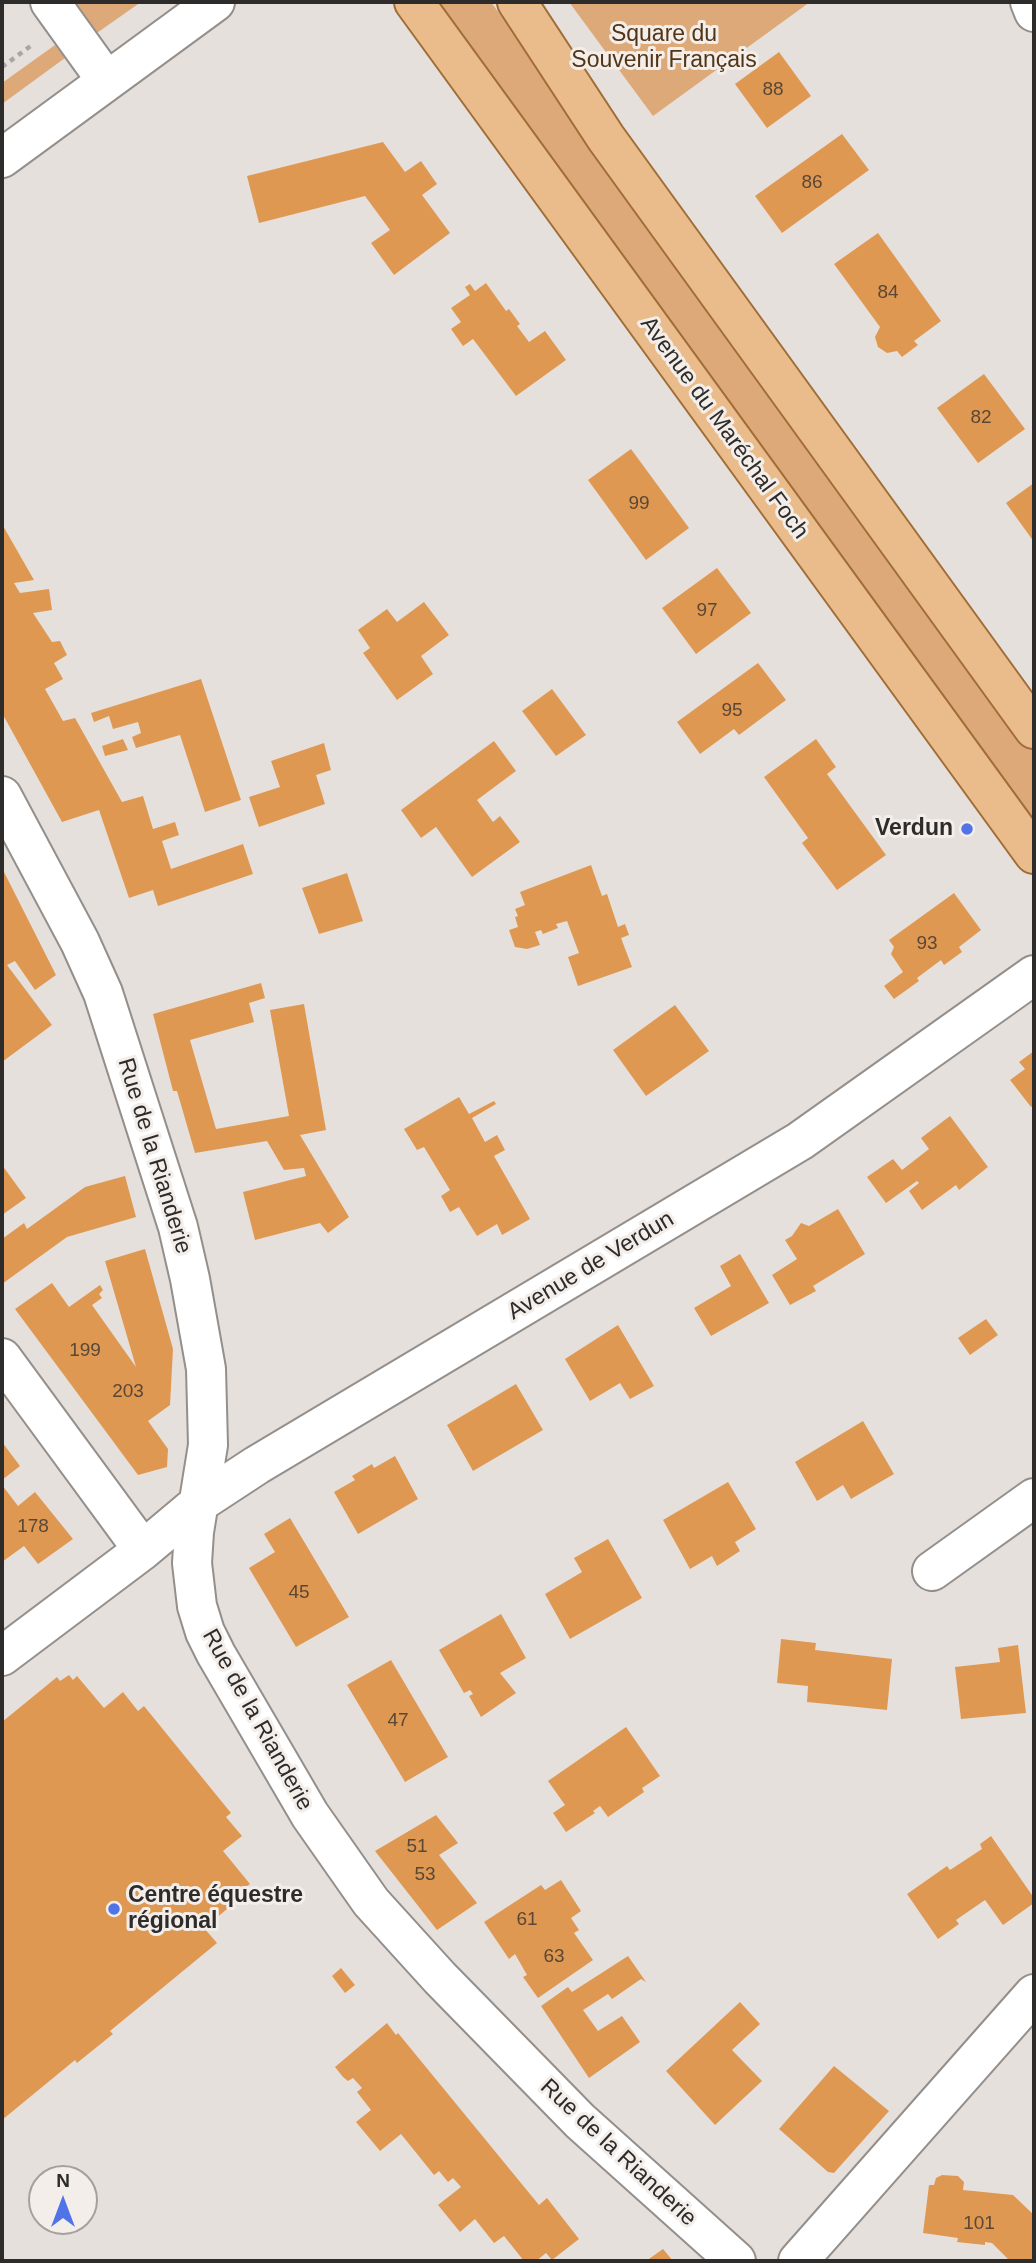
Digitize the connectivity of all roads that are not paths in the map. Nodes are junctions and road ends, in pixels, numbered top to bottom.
1 (50, 2) edge
2 (215, 2) edge
3 (414, 2) edge
4 (517, 2) edge
5 (1030, 2) edge
6 (1034, 12) edge
7 (106, 80) junction
8 (2, 158) edge
9 (1034, 729) edge
10 (2, 796) edge
11 (1034, 854) edge
12 (1034, 975) edge
13 (2, 1358) edge
14 (1034, 1498) edge
15 (199, 1503) junction
16 (144, 1550) junction
17 (932, 1571) dead end
18 (2, 1656) edge
19 (1034, 1994) edge
20 (737, 2261) edge
21 (798, 2261) edge

1 - 7 street
2 - 7 street
3 - 11 main road, Avenue du Maréchal Foch
4 - 9 main road
5 - 6 street
7 - 8 street
10 - 15 street, Rue de la Rianderie
12 - 15 street, Avenue de Verdun
13 - 16 street
14 - 17 street
15 - 16 street, Avenue de Verdun
15 - 20 street, Rue de la Rianderie
16 - 18 street, Avenue de Verdun
19 - 21 street

